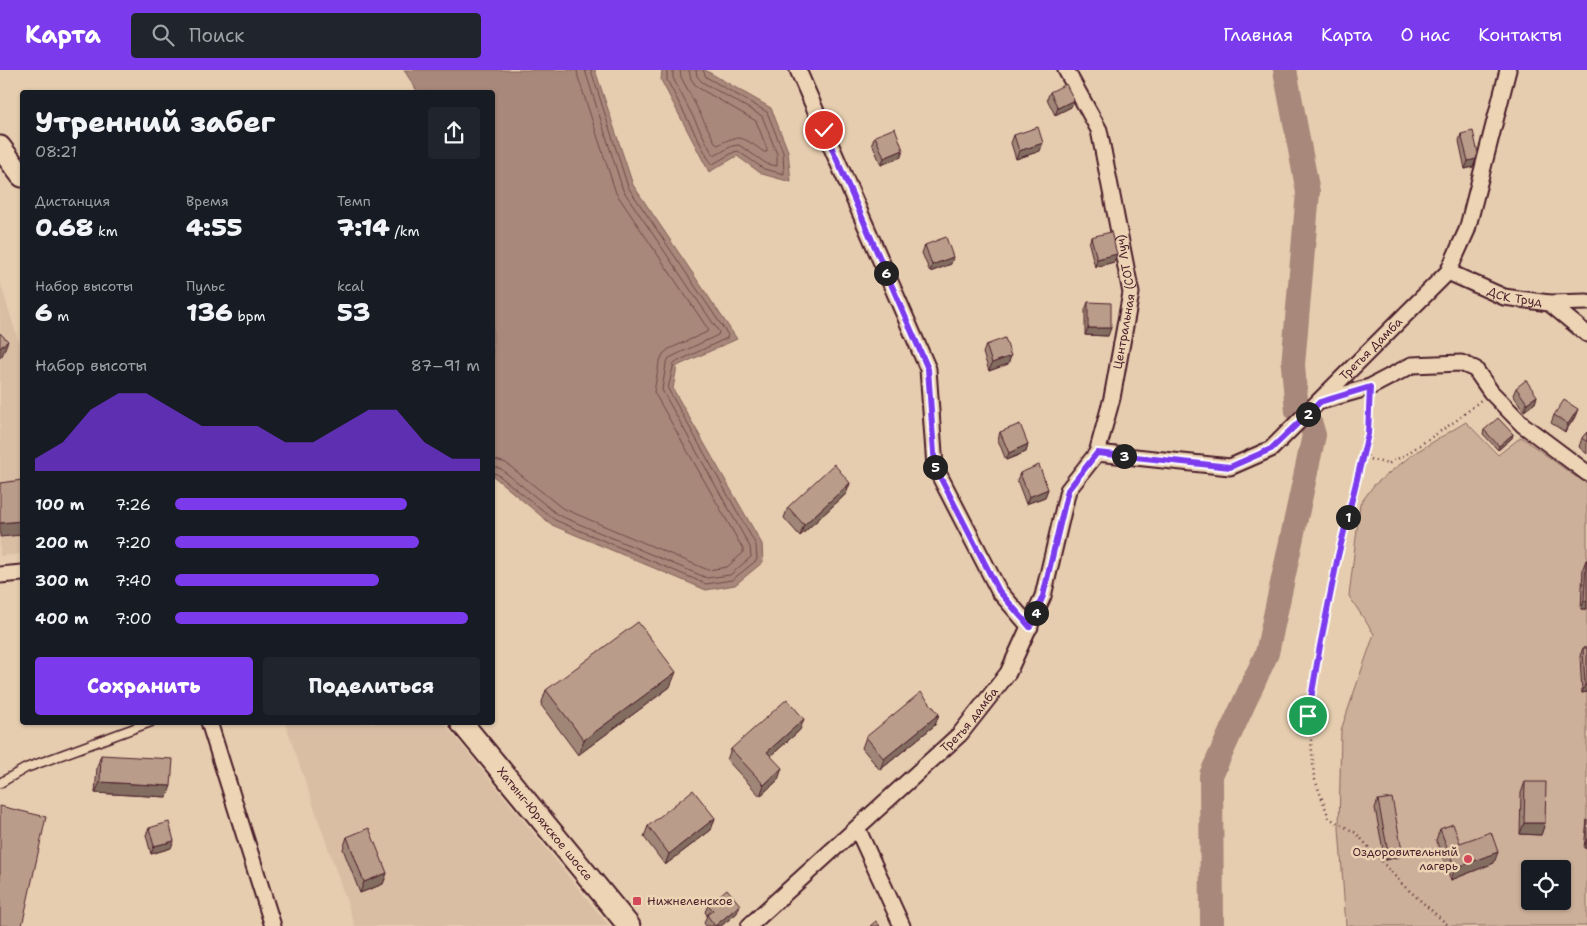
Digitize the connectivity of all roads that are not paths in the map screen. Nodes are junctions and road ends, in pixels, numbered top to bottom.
1 (798, 70) edge
2 (1066, 70) edge
3 (1508, 70) edge
4 (0, 147) edge
5 (20, 173) edge
6 (1448, 272) junction
7 (1587, 302) edge
8 (1549, 303) junction
9 (1587, 334) edge
10 (1320, 402) junction
11 (1097, 453) junction
12 (1587, 472) edge
13 (20, 573) edge
14 (0, 575) edge
15 (1030, 627) junction
16 (143, 725) edge
17 (211, 725) edge
18 (463, 725) edge
19 (0, 783) edge
20 (857, 828) junction
21 (273, 926) edge
22 (629, 926) edge
23 (749, 926) edge
24 (902, 926) edge

1 - 15 street
2 - 11 street, Центральная (СОТ Луч)
3 - 6 street, Третья Дамба
4 - 5 main road
6 - 8 street, ДСК Труд
6 - 10 street, Третья Дамба
7 - 8 street, ДСК Труд
8 - 9 street
10 - 11 street, Третья Дамба
10 - 12 street
11 - 15 street, Третья дамба
13 - 14 street
15 - 20 street, Третья дамба
16 - 19 lane
17 - 21 street
18 - 22 main road, Хатынг-Юряхское шоссе
20 - 23 street, Третья дамба
20 - 24 street

